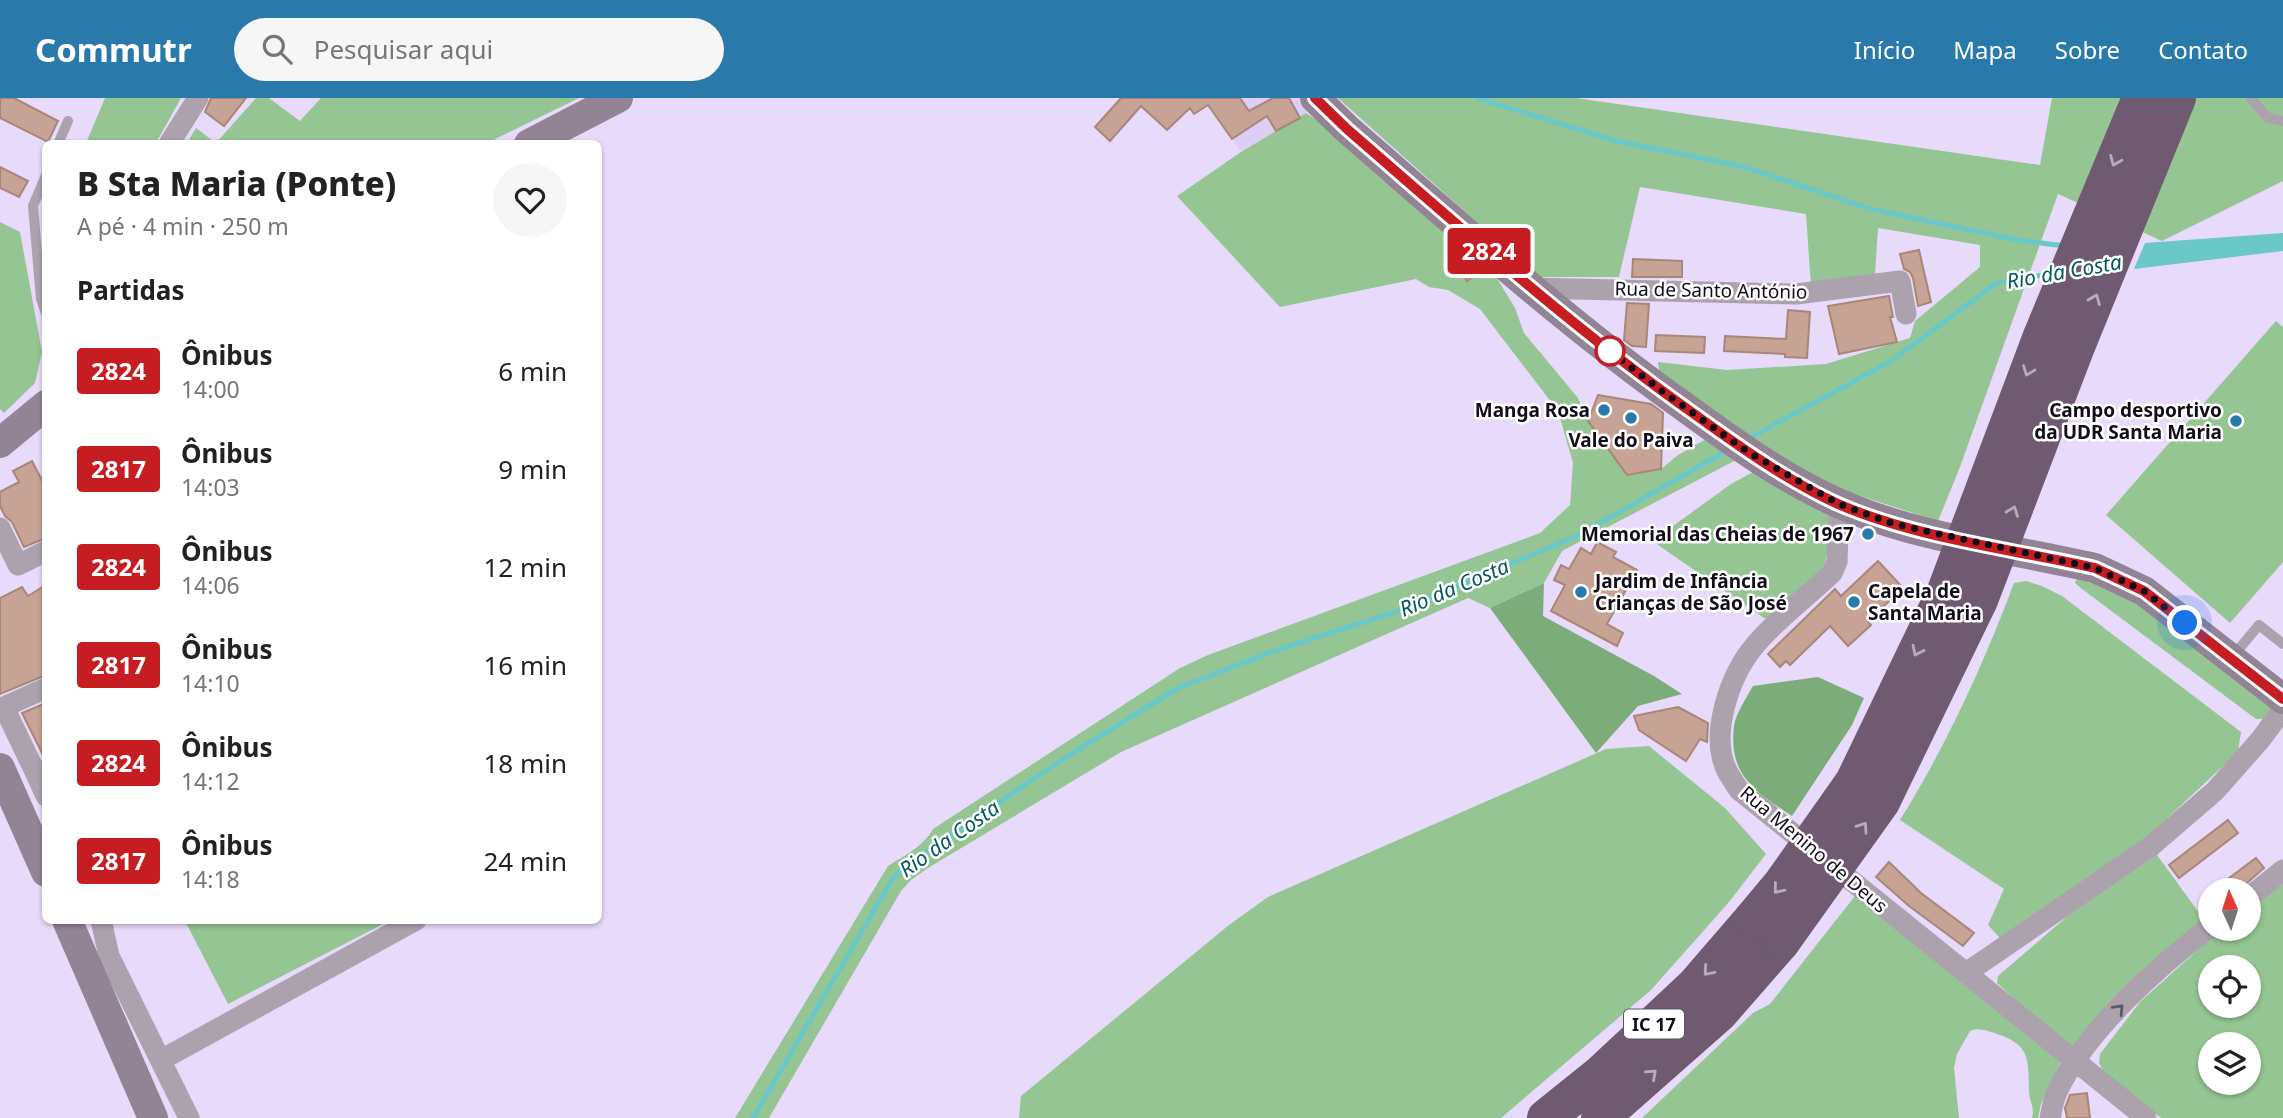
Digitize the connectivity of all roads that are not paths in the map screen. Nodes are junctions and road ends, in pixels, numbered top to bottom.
1 (198, 98) edge
2 (618, 98) edge
3 (1315, 98) edge
4 (2141, 98) edge
5 (2177, 98) edge
6 (2251, 98) edge
7 (68, 121) dead end
8 (2283, 121) edge
9 (60, 140) edge
10 (172, 140) edge
11 (537, 140) edge
12 (42, 184) edge
13 (1531, 288) junction
14 (42, 302) edge
15 (1906, 314) dead end
16 (42, 408) edge
17 (0, 443) edge
18 (1839, 504) junction
19 (0, 528) edge
20 (42, 553) edge
21 (2283, 644) edge
22 (2231, 658) junction
23 (42, 690) edge
24 (2283, 699) edge
25 (2283, 709) edge
26 (0, 768) edge
27 (41, 772) edge
28 (42, 863) edge
29 (2283, 870) edge
30 (2261, 887) edge
31 (69, 924) edge
32 (103, 924) edge
33 (409, 924) edge
34 (1767, 931) junction
35 (2198, 937) edge
36 (1966, 973) junction
37 (161, 1060) junction
38 (2075, 1061) junction
39 (153, 1118) edge
40 (189, 1118) edge
41 (1546, 1118) edge
42 (1600, 1118) edge
43 (2050, 1118) edge
44 (2146, 1118) edge

1 - 10 street
2 - 11 street
3 - 13 street
4 -> 34 highway, IC 17, bridge
34 -> 5 highway, IC 17, bridge
6 - 8 lane
7 - 9 lane
12 - 14 lane
13 - 15 street, Rua de Santo António
13 - 18 street
16 - 17 street
18 - 22 street
18 - 36 street, Rua Menino de Deus
19 - 20 street
21 - 22 lane
22 - 24 street
23 - 27 street
25 - 36 street
26 - 28 street
29 - 30 street
31 - 39 street
32 - 37 street
33 - 37 street
34 -> 41 highway, IC 17
42 -> 34 highway, IC 17
38 -> 35 street
36 - 38 street, Rua Menino de Deus
37 - 40 street
38 - 43 street
38 - 44 street, Rua Menino de Deus

